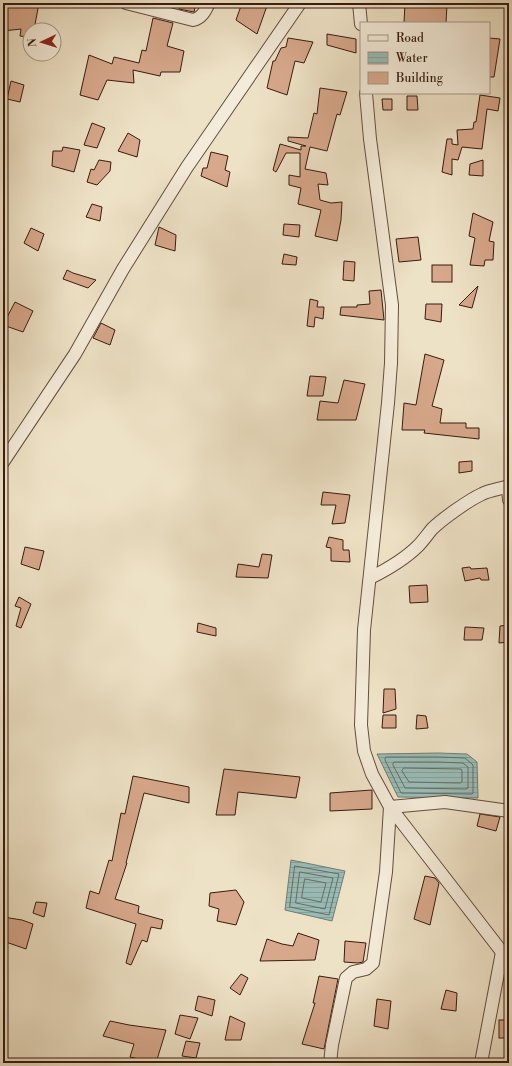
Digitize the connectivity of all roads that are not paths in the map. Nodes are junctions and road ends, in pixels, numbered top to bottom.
1 (126, 3) edge
2 (208, 3) edge
3 (300, 3) edge
4 (359, 3) edge
5 (361, 22) edge
6 (366, 94) edge
7 (3, 462) edge
8 (508, 487) edge
9 (509, 500) edge
10 (370, 578) junction
11 (390, 807) junction
12 (509, 811) edge
13 (506, 955) edge
14 (330, 1063) edge
15 (481, 1063) edge

1 - 2 street
3 - 7 street
4 - 5 street
6 - 10 street
8 - 9 street
8 - 10 street
10 - 11 street
11 - 12 street
11 - 13 street
11 - 14 street
13 - 15 street

